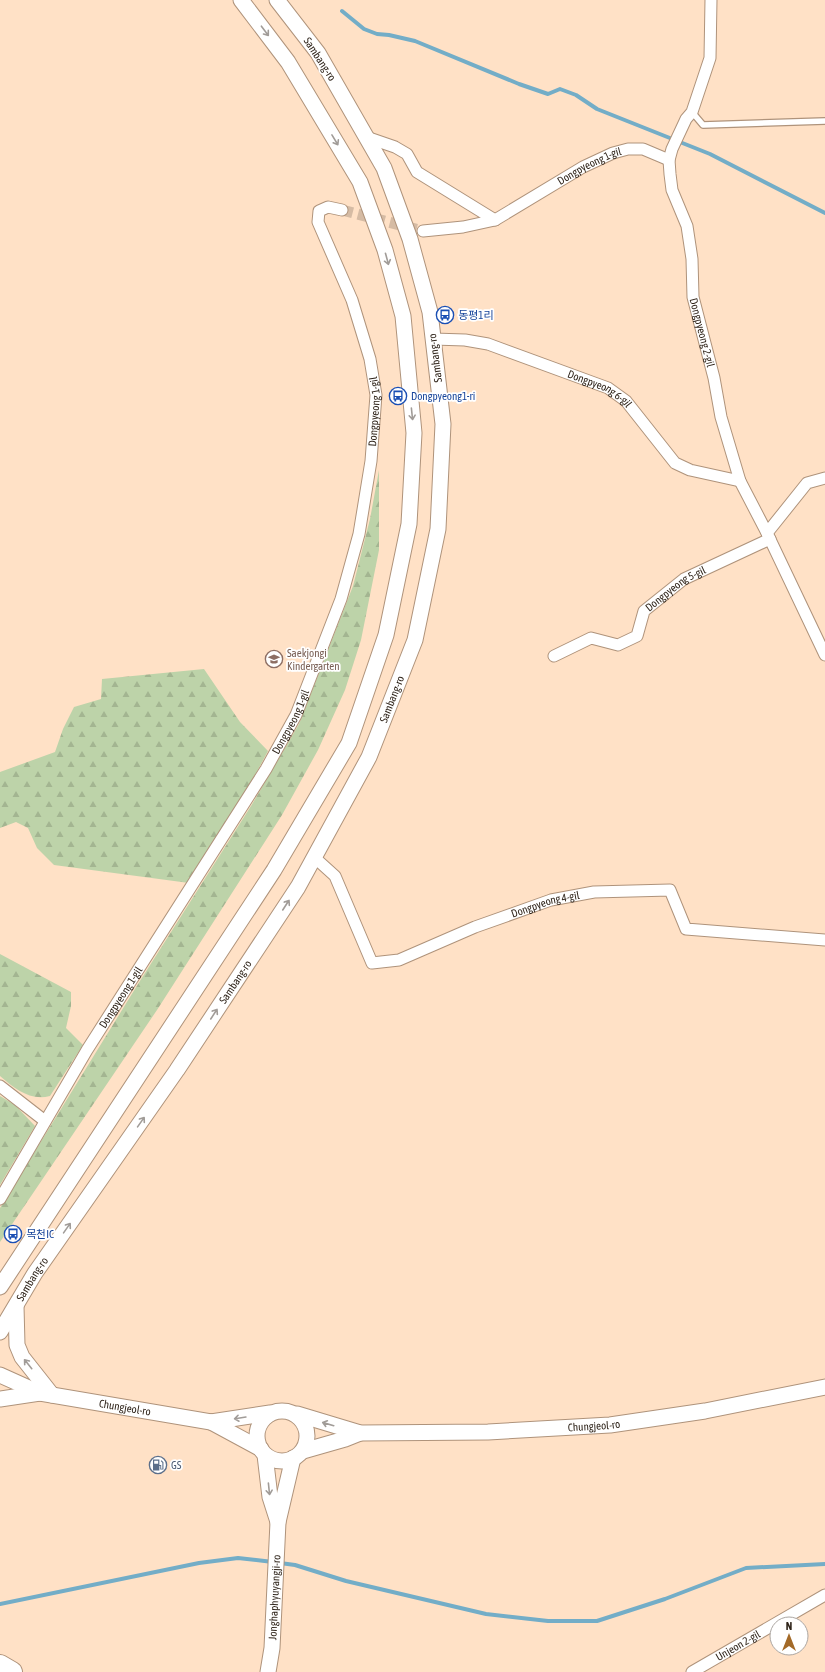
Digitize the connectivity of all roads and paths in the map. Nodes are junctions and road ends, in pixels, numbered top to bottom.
1 (241, 0) edge
2 (277, 0) edge
3 (711, 0) edge
4 (689, 116) junction
5 (825, 122) edge
6 (366, 136) junction
7 (669, 160) junction
8 (342, 210) tunnel mouth
9 (494, 220) junction
10 (423, 231) tunnel mouth
11 (433, 339) junction
12 (825, 478) edge
13 (740, 481) junction
14 (769, 536) junction
15 (825, 655) edge
16 (554, 656) dead end
17 (314, 857) junction
18 (825, 940) edge
19 (0, 1086) edge
20 (45, 1121) junction
21 (0, 1199) edge
22 (0, 1287) edge
23 (16, 1306) junction
24 (0, 1332) edge
25 (0, 1375) edge
26 (825, 1388) edge
27 (46, 1394) junction
28 (0, 1399) edge
29 (270, 1413) junction
30 (297, 1414) junction
31 (210, 1422) junction
32 (360, 1433) junction
33 (263, 1452) junction
34 (298, 1455) junction
35 (278, 1522) junction
36 (825, 1595) edge
37 (0, 1665) edge
38 (12, 1672) edge
39 (268, 1672) edge
40 (692, 1672) edge

1 -> 22 street
2 - 6 street, Sambang-ro
3 - 4 street, Dongpyeong 2-gil
4 - 5 lane
4 - 7 street, Dongpyeong 2-gil
6 - 9 street
6 - 11 street, Sambang-ro
7 - 9 street, Dongpyeong 1-gil
7 - 13 street, Dongpyeong 2-gil
8 - 20 street, Dongpyeong 1-gil
9 - 10 street, Dongpyeong 1-gil
11 - 13 street, Dongpyeong 6-gil
11 - 17 street, Sambang-ro
12 - 14 street
13 - 14 street, Dongpyeong 2-gil
14 - 15 street, Dongpyeong 2-gil
14 - 16 street, Dongpyeong 5-gil
17 - 18 street, Dongpyeong 4-gil
23 -> 17 street, Sambang-ro
19 - 20 street
20 - 21 street, Dongpyeong 1-gil
23 - 24 street, Sambang-ro
27 -> 23 street
25 - 27 street, Chungjeol-ro
26 - 32 street, Chungjeol-ro
27 - 28 street, Chungjeol-ro
27 - 31 street, Chungjeol-ro
29 - 30 street
29 -> 31 street, Chungjeol-ro
29 - 33 street
32 -> 30 street, Chungjeol-ro
30 - 34 street
31 - 33 street, Chungjeol-ro
32 - 34 street, Chungjeol-ro
33 - 34 street
33 -> 35 street, Jonghaphyuyangji-ro
34 - 35 street, Jonghaphyuyangji-ro
35 - 39 street, Jonghaphyuyangji-ro
36 - 40 street, Unjeon 2-gil
37 - 38 highway

